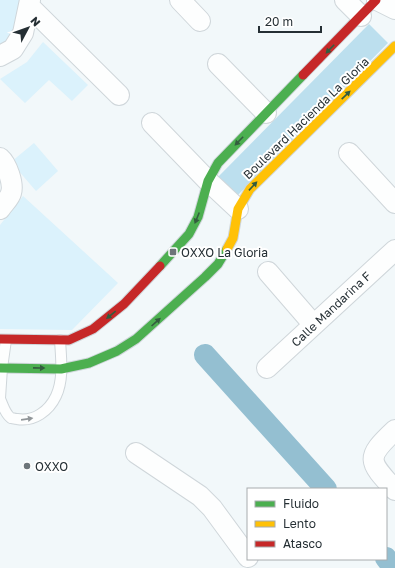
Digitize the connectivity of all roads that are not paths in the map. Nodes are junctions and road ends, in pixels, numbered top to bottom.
1 (180, 0) edge
2 (345, 0) edge
3 (376, 0) edge
4 (29, 3) edge
5 (395, 9) edge
6 (361, 16) junction
7 (200, 21) dead end
8 (393, 52) edge
9 (0, 56) edge
10 (218, 64) dead end
11 (119, 95) dead end
12 (266, 113) junction
13 (152, 123) dead end
14 (349, 153) dead end
15 (0, 158) edge
16 (208, 181) junction
17 (395, 203) edge
18 (0, 209) edge
19 (238, 209) junction
20 (395, 250) edge
21 (268, 272) dead end
22 (313, 324) junction
23 (3, 340) edge
24 (60, 340) junction
25 (1, 368) edge
26 (61, 368) junction
27 (266, 368) dead end
28 (0, 398) edge
29 (395, 430) edge
30 (136, 453) dead end
31 (395, 490) edge
32 (247, 556) edge

1 - 7 street
2 - 6 street
3 - 5 street
3 - 6 street
4 - 9 street
4 - 11 street
6 -> 12 street
19 -> 8 street, Boulevard Hacienda La Gloria
10 - 12 street
12 -> 16 street
13 - 16 street
14 - 17 street
15 - 18 street
16 - 19 street
16 -> 24 street
26 -> 19 street, Boulevard Hacienda La Gloria
20 - 22 street, Calle Mandarina F
21 - 22 street
22 - 27 street, Calle Mandarina F
23 - 24 street
23 - 25 lane
24 - 26 lane
25 -> 26 street, Boulevard Hacienda La Gloria
25 - 28 lane
28 -> 26 lane
29 - 31 street
30 - 32 street

